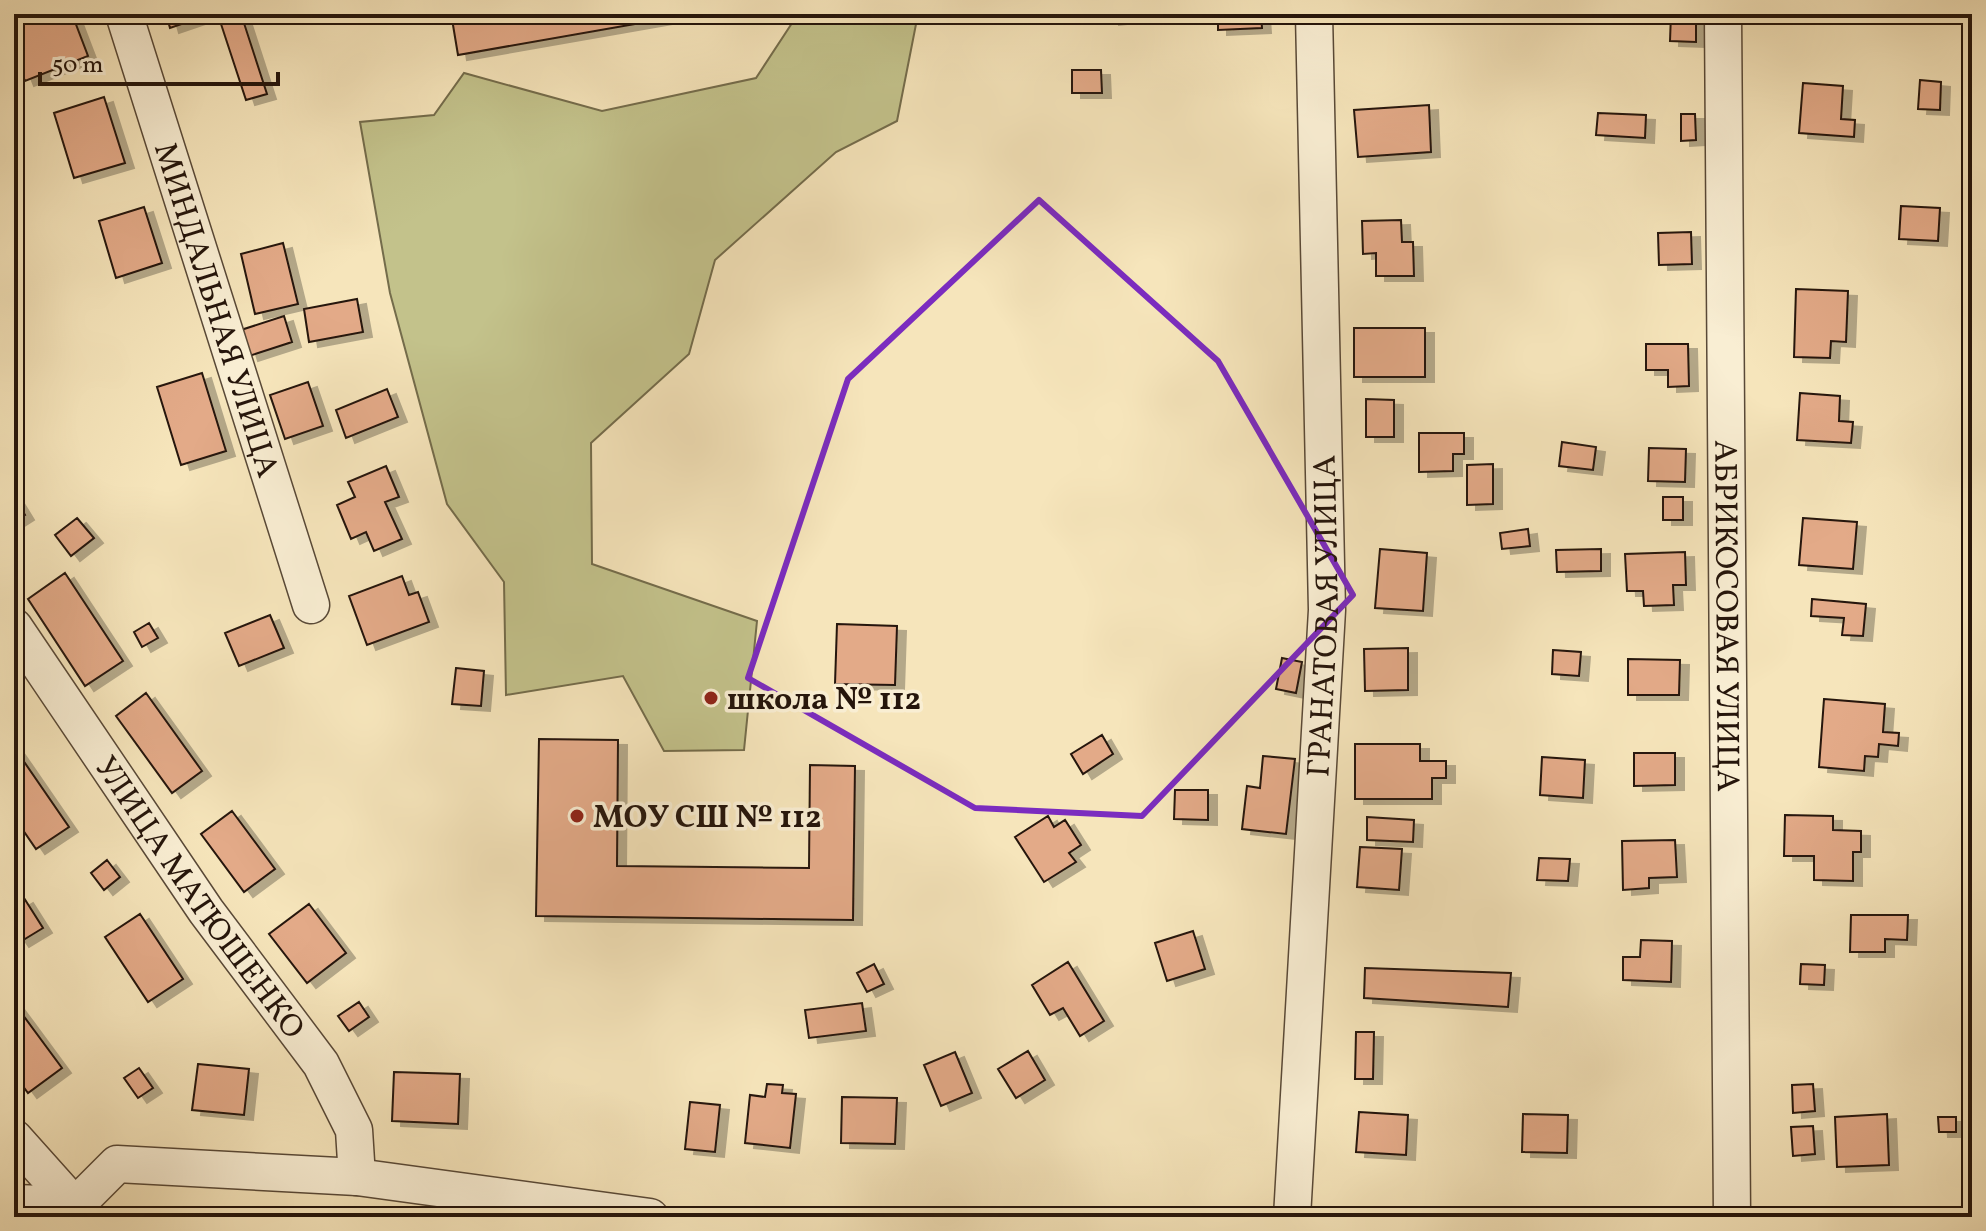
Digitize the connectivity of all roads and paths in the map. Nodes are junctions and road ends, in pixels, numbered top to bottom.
1 (124, 14) edge
2 (1314, 14) edge
3 (1723, 14) edge
4 (311, 605) dead end
5 (14, 627) edge
6 (14, 1138) edge
7 (357, 1177) junction
8 (14, 1203) edge
9 (80, 1211) edge
10 (650, 1217) edge
11 (1292, 1217) edge
12 (1732, 1217) edge

1 - 4 street, МИНДАЛЬНАЯ УЛИЦА
2 - 11 street, ГРАНАТОВАЯ УЛИЦА
3 - 12 street, АБРИКОСОВАЯ УЛИЦА
5 - 7 street, УЛИЦА МАТЮШЕНКО
6 - 9 street
7 - 9 street
7 - 10 street
8 - 9 street

